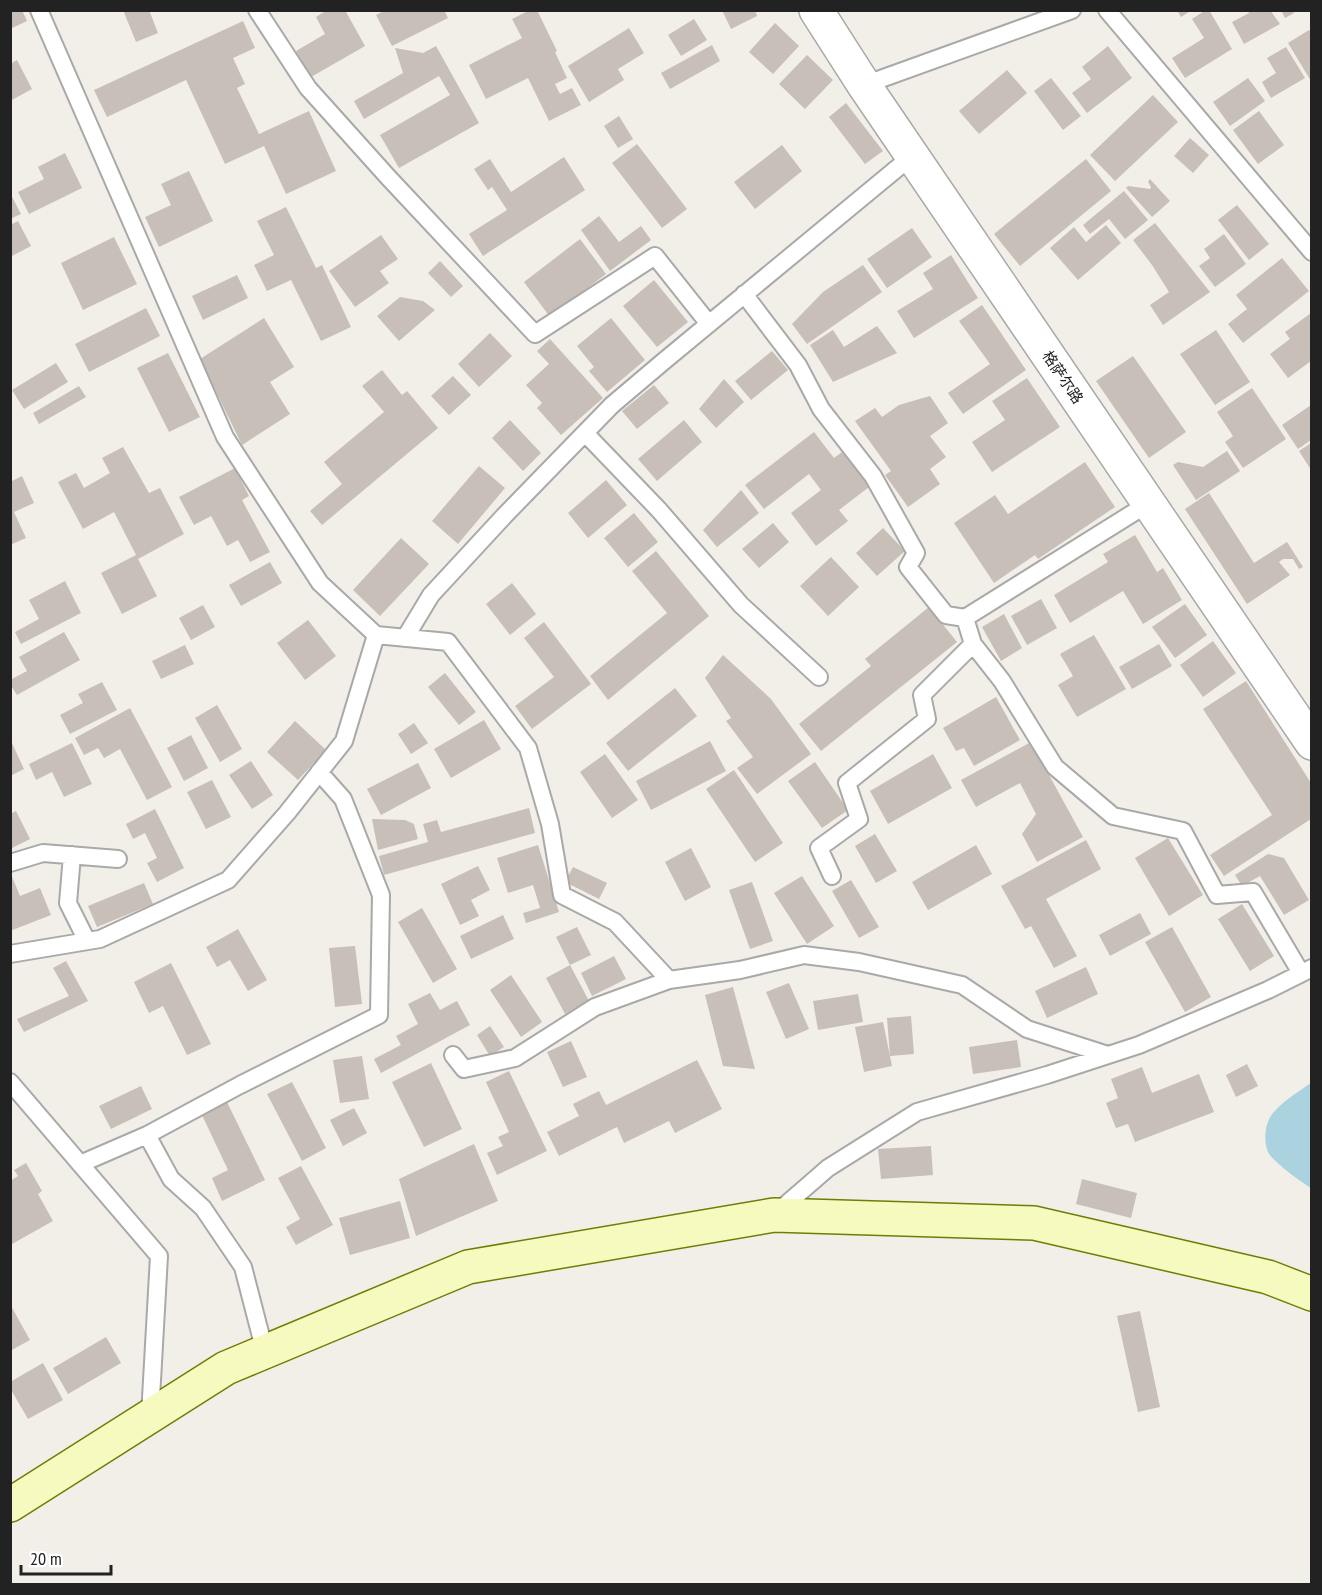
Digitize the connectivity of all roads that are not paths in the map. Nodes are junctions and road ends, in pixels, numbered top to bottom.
1 (39, 10) edge
2 (257, 10) edge
3 (816, 10) edge
4 (1072, 10) edge
5 (1107, 10) edge
6 (864, 86) junction
7 (912, 156) junction
8 (1311, 252) edge
9 (744, 294) junction
10 (709, 324) junction
11 (585, 433) junction
12 (1149, 503) junction
13 (966, 618) junction
14 (375, 635) junction
15 (405, 638) junction
16 (973, 644) junction
17 (819, 677) dead end
18 (1311, 743) edge
19 (320, 772) junction
20 (72, 855) junction
21 (118, 859) dead end
22 (10, 862) edge
23 (832, 876) dead end
24 (87, 941) junction
25 (10, 954) edge
26 (1306, 971) edge
27 (669, 980) junction
28 (453, 1055) dead end
29 (1108, 1055) junction
30 (10, 1082) edge
31 (147, 1135) junction
32 (80, 1164) junction
33 (774, 1215) junction
34 (1311, 1294) edge
35 (265, 1352) junction
36 (150, 1416) junction
37 (10, 1505) edge

1 - 14 lane
2 - 10 lane
3 - 6 street, 格萨尔路
4 - 6 lane
5 - 8 lane
6 - 7 street, 格萨尔路
7 - 9 lane
7 - 12 street, 格萨尔路
9 - 10 lane
9 - 13 lane
10 - 11 lane
11 - 15 lane
11 - 17 lane
12 - 13 lane
12 - 18 street, 格萨尔路
13 - 16 lane
14 - 15 lane
14 - 19 lane
15 - 27 lane
16 - 23 lane
16 - 26 lane
19 - 24 lane
19 - 31 lane
20 - 21 lane
20 - 22 lane
20 - 24 lane
24 - 25 lane
26 - 29 lane
27 - 28 lane
27 - 29 lane
29 - 33 lane
30 - 32 lane
31 - 32 lane
31 - 35 lane
32 - 36 lane
33 - 34 street
33 - 35 street
35 - 36 street
36 - 37 street

